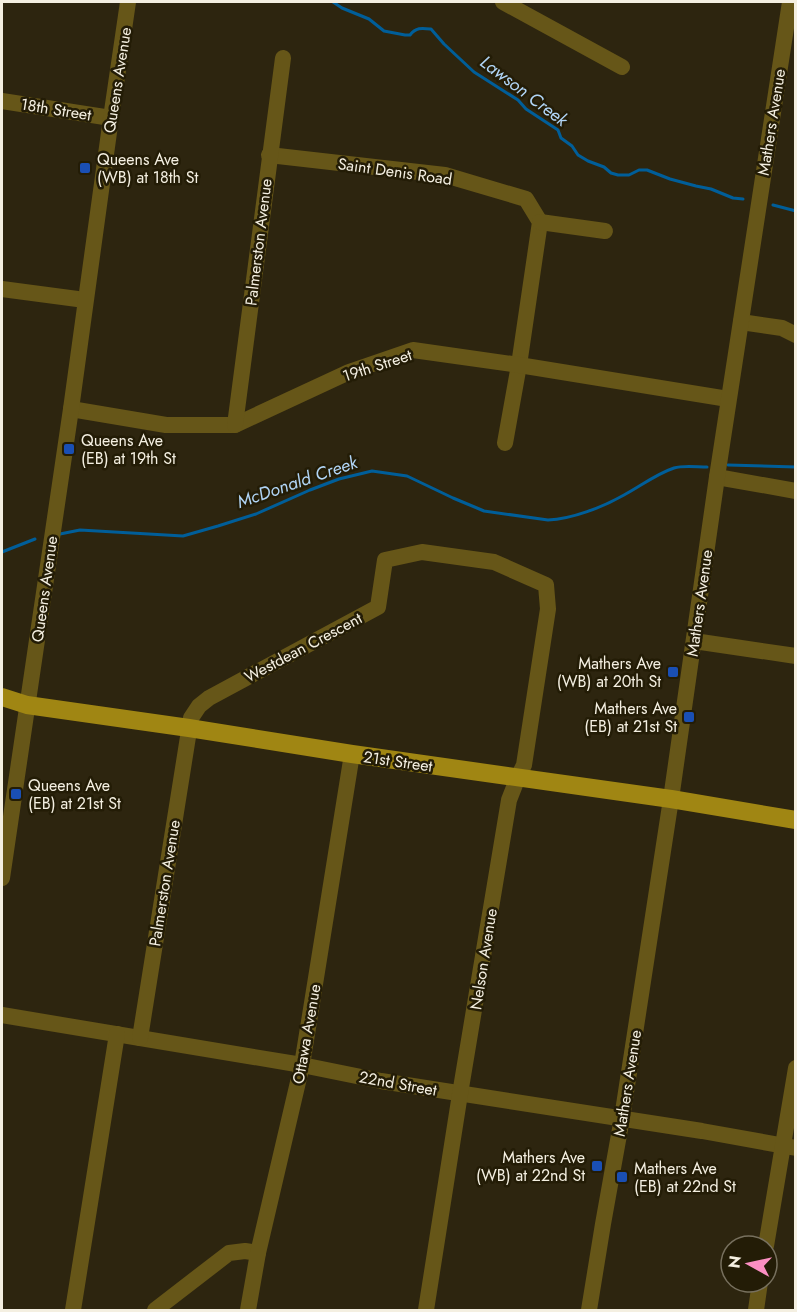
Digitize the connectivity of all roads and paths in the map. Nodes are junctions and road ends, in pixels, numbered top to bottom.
1 (128, 2) edge
2 (502, 2) edge
3 (790, 2) edge
4 (283, 58) dead end
5 (622, 67) dead end
6 (2, 101) edge
7 (111, 118) junction
8 (269, 155) junction
9 (540, 222) junction
10 (606, 231) dead end
11 (2, 289) edge
12 (85, 300) junction
13 (741, 322) junction
14 (795, 335) edge
15 (519, 365) junction
16 (728, 399) junction
17 (71, 410) junction
18 (235, 426) junction
19 (506, 443) dead end
20 (717, 477) junction
21 (795, 491) edge
22 (548, 609) joint
23 (694, 641) junction
24 (795, 656) edge
25 (2, 697) edge
26 (27, 705) junction
27 (189, 729) junction
28 (352, 754) junction
29 (518, 777) junction
30 (671, 799) junction
31 (795, 820) edge
32 (2, 878) edge
33 (2, 1015) edge
34 (117, 1035) junction
35 (140, 1038) junction
36 (302, 1065) junction
37 (795, 1068) edge
38 (460, 1094) junction
39 (622, 1118) junction
40 (789, 1147) edge
41 (769, 1234) edge
42 (258, 1253) junction
43 (758, 1294) edge
44 (73, 1311) edge
45 (155, 1311) edge
46 (248, 1311) edge
47 (426, 1311) edge
48 (590, 1311) edge
49 (756, 1311) edge

1 - 7 street, Queens Avenue
2 - 5 street
3 - 13 street, Mathers Avenue
4 - 8 street, Palmerston Avenue
6 - 7 street, 18th Street
7 - 12 street, Queens Avenue
8 - 9 street, Saint Denis Road
8 - 18 street, Palmerston Avenue
9 - 10 street
9 - 15 street
11 - 12 street
12 - 17 street, Queens Avenue
13 - 14 street
13 - 16 street, Mathers Avenue
15 - 16 street, 19th Street
15 - 18 street, 19th Street
15 - 19 street
16 - 20 street, Mathers Avenue
17 - 18 street, 19th Street
17 - 26 street, Queens Avenue
20 - 21 street
20 - 23 street, Mathers Avenue
22 - 27 street, Westdean Crescent
22 - 29 street, Nelson Avenue
23 - 24 street
23 - 30 street, Mathers Avenue
25 - 26 main road, 21st Street
26 - 27 main road, 21st Street
26 - 32 street, Queens Avenue
27 - 28 main road, 21st Street
27 - 35 street, Palmerston Avenue
28 - 29 main road, 21st Street
28 - 36 street, Ottawa Avenue
29 - 30 main road, 21st Street
29 - 38 street, Nelson Avenue
30 - 31 main road, 21st Street
30 - 39 street, Mathers Avenue
33 - 34 street, 22nd Street
34 - 35 street, 22nd Street
34 - 44 street
35 - 36 street, 22nd Street
36 - 38 street, 22nd Street
36 - 42 street, Ottawa Avenue
37 - 40 street
38 - 39 street, 22nd Street
38 - 47 street, Nelson Avenue
39 - 40 street, 22nd Street
39 - 48 street, Mathers Avenue
40 - 41 street
42 - 45 street
42 - 46 street, Ottawa Avenue
43 - 49 street

